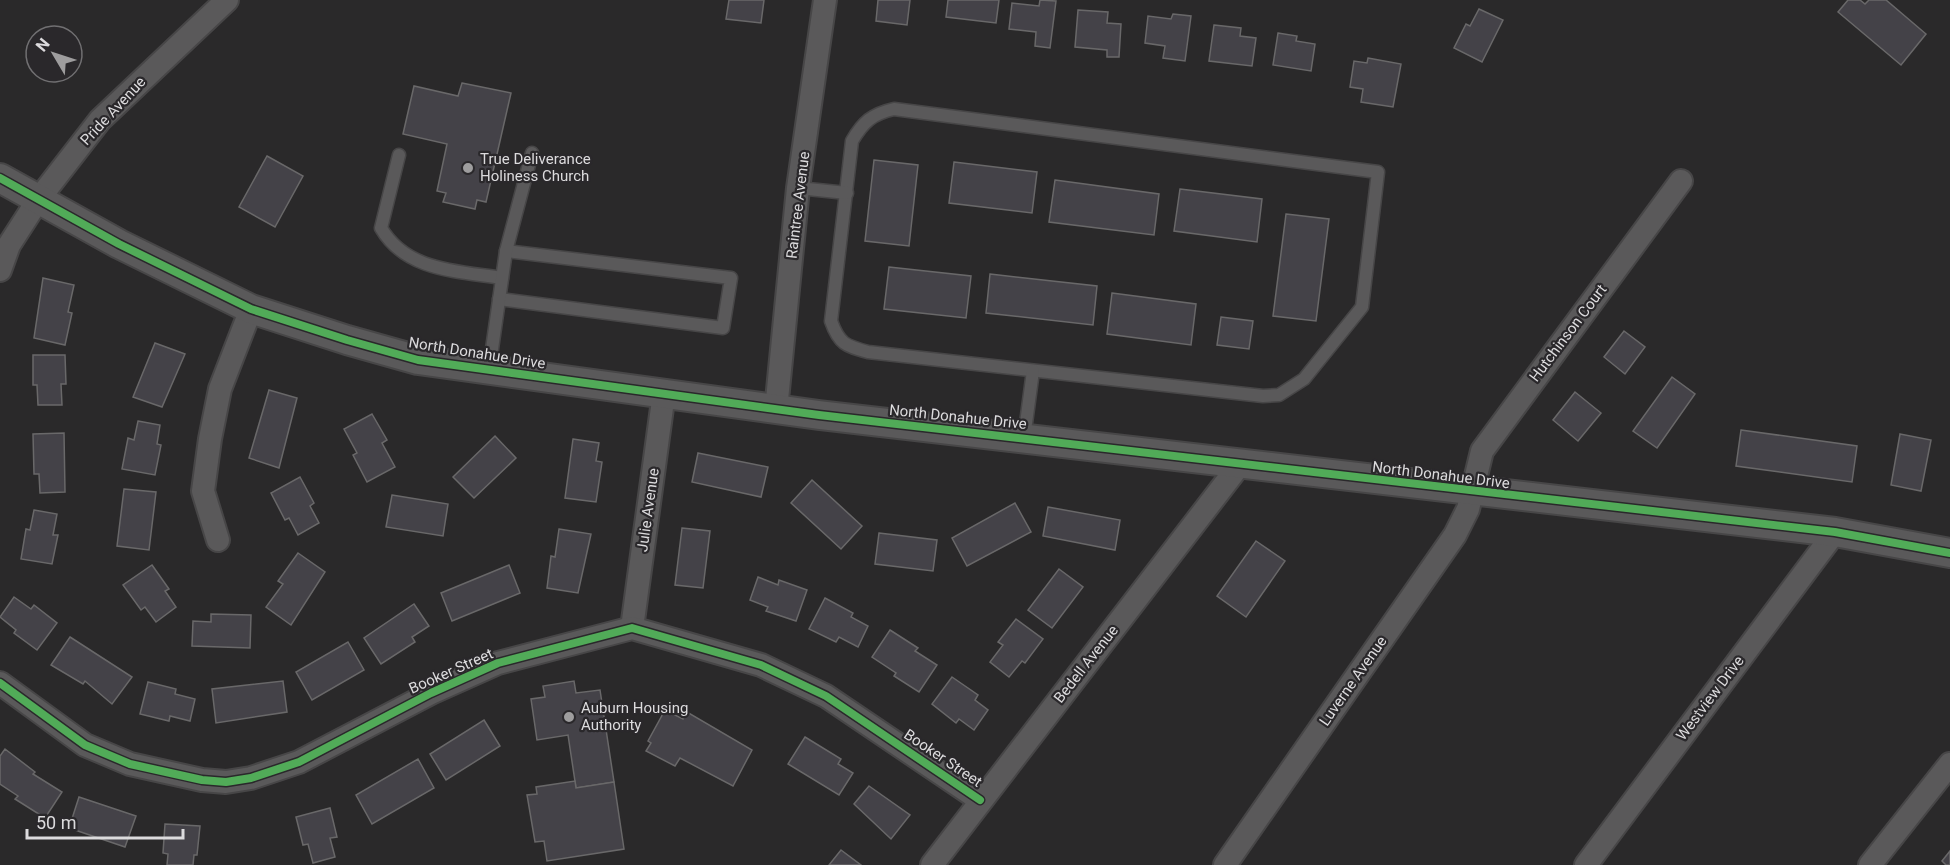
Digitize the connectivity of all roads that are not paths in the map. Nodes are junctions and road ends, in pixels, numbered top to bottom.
1 (227, 0) edge
2 (825, 0) edge
3 (532, 153) dead end
4 (399, 155) dead end
5 (0, 178) edge
6 (1681, 181) dead end
7 (798, 189) junction
8 (847, 193) junction
9 (38, 200) junction
10 (506, 251) junction
11 (0, 270) edge
12 (502, 278) junction
13 (498, 299) junction
14 (251, 309) junction
15 (489, 370) junction
16 (1033, 371) junction
17 (664, 393) junction
18 (776, 410) junction
19 (1024, 438) junction
20 (1241, 463) junction
21 (1472, 492) junction
22 (1835, 532) junction
23 (218, 540) dead end
24 (1950, 553) edge
25 (632, 628) junction
26 (0, 683) edge
27 (1950, 764) edge
28 (980, 800) junction
29 (932, 865) edge
30 (1225, 865) edge
31 (1586, 865) edge
32 (1870, 865) edge

1 - 9 street, Pride Avenue
2 - 7 street, Raintree Avenue
3 - 10 lane
4 - 12 lane
5 - 9 street, North Donahue Drive
6 - 21 street, Hutchinson Court
7 - 8 lane
7 - 18 street, Raintree Avenue
8 - 16 lane
8 - 16 lane
9 - 11 street, Pride Avenue
9 - 14 street, North Donahue Drive
10 - 12 lane
10 - 13 lane
12 - 13 lane
13 - 15 lane
14 - 15 street, North Donahue Drive
14 - 23 street
15 - 17 street, North Donahue Drive
16 - 19 lane
17 - 18 street, North Donahue Drive
17 - 25 street, Julie Avenue
18 - 19 street, North Donahue Drive
19 - 20 street, North Donahue Drive
20 - 21 street, North Donahue Drive
20 - 28 street, Bedell Avenue
21 - 22 street, North Donahue Drive
21 - 30 street, Luverne Avenue
22 - 24 street, North Donahue Drive
22 - 31 street, Westview Drive
25 - 26 street, Booker Street
25 - 28 street, Booker Street
27 - 32 street
28 - 29 street, Bedell Avenue

